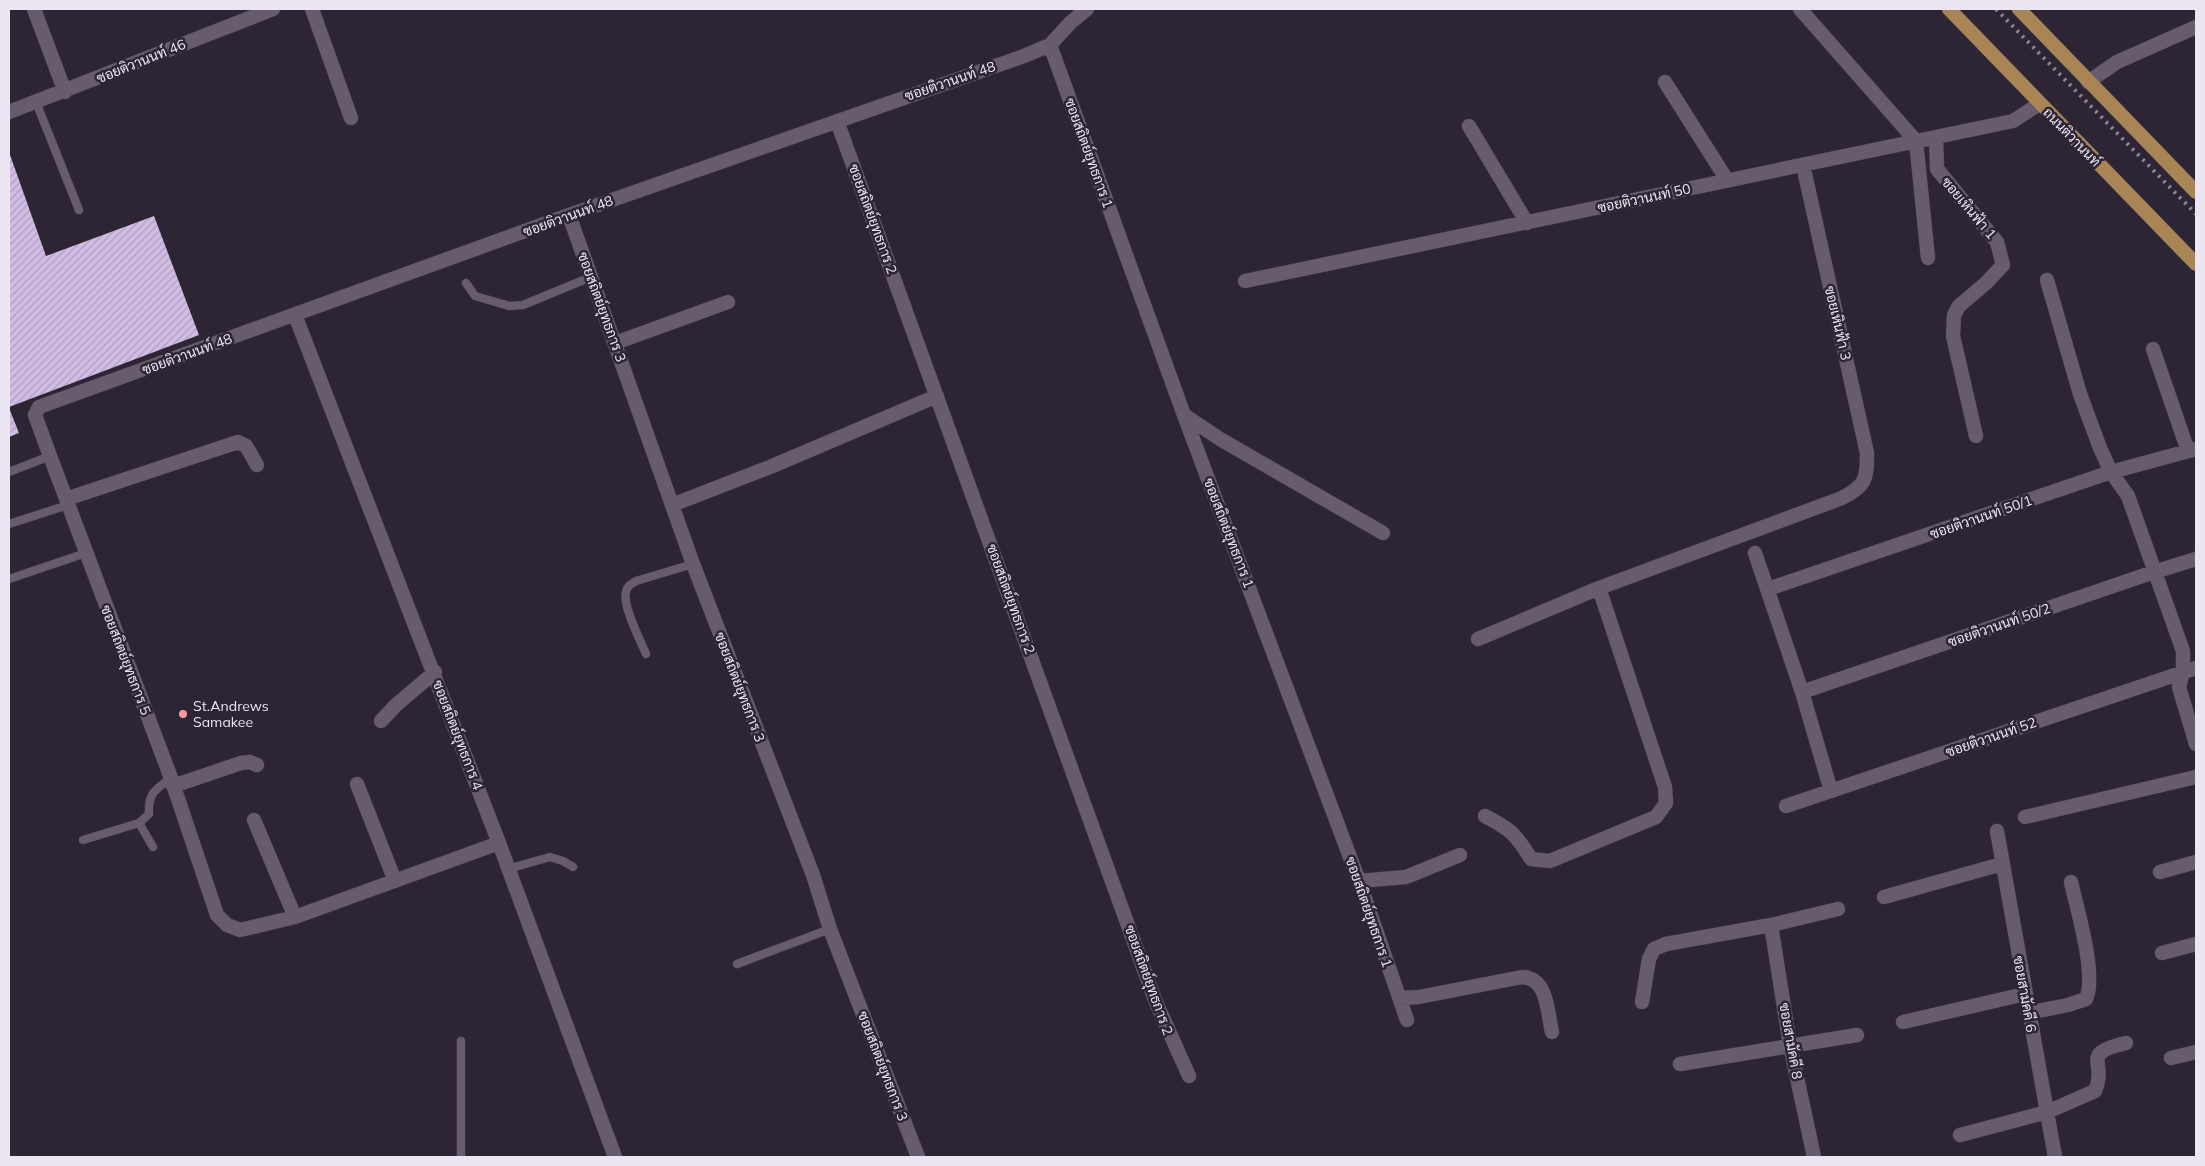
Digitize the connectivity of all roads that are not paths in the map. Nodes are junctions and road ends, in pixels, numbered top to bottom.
1 (34, 9) edge
2 (272, 9) edge
3 (312, 9) edge
4 (1087, 9) edge
5 (1800, 9) edge
6 (1949, 9) edge
7 (2019, 9) edge
8 (2196, 27) edge
9 (1050, 45) junction
10 (1665, 82) dead end
11 (2088, 82) junction
12 (65, 92) junction
13 (36, 102) junction
14 (2039, 104) junction
15 (9, 112) edge
16 (351, 118) dead end
17 (837, 121) junction
18 (1469, 126) dead end
19 (1936, 137) junction
20 (1916, 141) junction
21 (1803, 165) junction
22 (1727, 180) junction
23 (2196, 192) edge
24 (79, 210) dead end
25 (569, 215) junction
26 (1527, 223) junction
27 (1928, 258) dead end
28 (2196, 264) edge
29 (591, 277) junction
30 (2047, 280) dead end
31 (1245, 281) dead end
32 (466, 283) dead end
33 (728, 302) dead end
34 (295, 315) junction
35 (615, 343) junction
36 (2153, 349) dead end
37 (937, 396) junction
38 (39, 407) joint
39 (1184, 415) junction
40 (1976, 436) dead end
41 (2192, 450) edge
42 (50, 456) junction
43 (257, 465) dead end
44 (9, 472) edge
45 (2111, 472) junction
46 (67, 502) junction
47 (672, 505) junction
48 (9, 524) edge
49 (1383, 533) dead end
50 (86, 553) junction
51 (1754, 553) dead end
52 (2196, 560) edge
53 (693, 564) junction
54 (2154, 572) junction
55 (9, 579) edge
56 (1599, 588) junction
57 (1768, 589) junction
58 (1478, 639) dead end
59 (646, 654) dead end
60 (2189, 670) edge
61 (435, 672) junction
62 (1802, 692) junction
63 (381, 721) dead end
64 (2196, 744) edge
65 (257, 766) dead end
66 (2196, 777) edge
67 (172, 782) junction
68 (357, 784) dead end
69 (1831, 791) junction
70 (1786, 806) dead end
71 (1485, 816) dead end
72 (2025, 817) dead end
73 (254, 820) dead end
74 (139, 823) junction
75 (1998, 831) dead end
76 (83, 840) dead end
77 (500, 843) junction
78 (153, 847) dead end
79 (1460, 855) dead end
80 (2196, 862) edge
81 (2002, 864) junction
82 (508, 868) junction
83 (573, 868) dead end
84 (2160, 872) dead end
85 (395, 881) junction
86 (1359, 881) junction
87 (2071, 882) dead end
88 (1884, 897) dead end
89 (1838, 909) dead end
90 (295, 917) junction
91 (1771, 925) junction
92 (830, 929) junction
93 (2196, 944) edge
94 (2162, 952) dead end
95 (737, 964) dead end
96 (2025, 994) junction
97 (1400, 998) junction
98 (1642, 1002) dead end
99 (2028, 1013) junction
100 (1407, 1020) dead end
101 (1903, 1022) dead end
102 (1552, 1032) dead end
103 (1857, 1035) dead end
104 (461, 1041) dead end
105 (2126, 1043) dead end
106 (1790, 1045) junction
107 (2196, 1052) edge
108 (2171, 1058) dead end
109 (1680, 1064) dead end
110 (1189, 1076) dead end
111 (2048, 1112) junction
112 (1960, 1135) dead end
113 (461, 1157) edge
114 (615, 1157) edge
115 (918, 1157) edge
116 (1814, 1157) edge
117 (2055, 1157) edge

1 - 12 street
2 - 12 street, ซอยติวานนท์ 46
3 - 16 street
4 - 9 street, ซอยติวานนท์ 48
5 - 20 street
6 - 14 main road, ถนนติวานนท์
7 - 11 main road
8 - 11 street
9 - 17 street, ซอยติวานนท์ 48
9 - 39 street, ซอยสถิตย์ยุทธการ 1
10 - 22 street
11 - 23 main road
12 - 13 street, ซอยติวานนท์ 46
13 - 15 street, ซอยติวานนท์ 46
13 - 24 lane
14 - 19 street, ซอยติวานนท์ 50
14 - 28 main road, ถนนติวานนท์
17 - 25 street, ซอยติวานนท์ 48
17 - 37 street, ซอยสถิตย์ยุทธการ 2
18 - 26 street
19 - 20 street, ซอยติวานนท์ 50
19 - 40 street, ซอยเหินฟ้า 1
20 - 21 street, ซอยติวานนท์ 50
20 - 27 street
21 - 22 street, ซอยติวานนท์ 50
21 - 56 street, ซอยเหินฟ้า 3
22 - 26 street, ซอยติวานนท์ 50
25 - 29 street, ซอยสถิตย์ยุทธการ 3
25 - 34 street, ซอยติวานนท์ 48
26 - 31 street, ซอยติวานนท์ 50
29 - 32 lane
29 - 35 street, ซอยสถิตย์ยุทธการ 3
30 - 45 street
33 - 35 street
34 - 38 street, ซอยติวานนท์ 48
34 - 61 street, ซอยสถิตย์ยุทธการ 4
35 - 47 street, ซอยสถิตย์ยุทธการ 3
36 - 41 street
37 - 47 street
37 - 110 street, ซอยสถิตย์ยุทธการ 2
38 - 42 street, ซอยสถิตย์ยุทธการ 5
39 - 49 street
39 - 86 street, ซอยสถิตย์ยุทธการ 1
41 - 45 street, ซอยติวานนท์ 50/1
42 - 44 lane
42 - 46 street, ซอยสถิตย์ยุทธการ 5
43 - 46 street
45 - 54 street
45 - 57 street, ซอยติวานนท์ 50/1
46 - 48 lane
46 - 50 street, ซอยสถิตย์ยุทธการ 5
47 - 53 street, ซอยสถิตย์ยุทธการ 3
50 - 55 lane
50 - 67 street, ซอยสถิตย์ยุทธการ 5
51 - 57 street
52 - 54 street, ซอยติวานนท์ 50/2
53 - 59 lane
53 - 92 street, ซอยสถิตย์ยุทธการ 3
54 - 60 street
54 - 62 street, ซอยติวานนท์ 50/2
56 - 58 street
56 - 71 street
57 - 62 street
60 - 64 street
60 - 69 street, ซอยติวานนท์ 52
61 - 63 street
61 - 77 street, ซอยสถิตย์ยุทธการ 4
62 - 69 street
65 - 67 street
66 - 72 street
67 - 74 lane
67 - 90 street, ซอยสถิตย์ยุทธการ 5
68 - 85 street
69 - 70 street, ซอยติวานนท์ 52
73 - 90 street
74 - 76 lane
74 - 78 lane
75 - 81 street, ซอยสามัคคี 6
77 - 82 street, ซอยสถิตย์ยุทธการ 4
77 - 85 street
79 - 86 street
80 - 84 street
81 - 88 street
81 - 96 street, ซอยสามัคคี 6
82 - 83 lane
82 - 114 street, ซอยสถิตย์ยุทธการ 4
85 - 90 street
86 - 97 street, ซอยสถิตย์ยุทธการ 1
87 - 99 street
89 - 91 street
91 - 98 street
91 - 106 street, ซอยสามัคคี 8
92 - 95 lane
92 - 115 street, ซอยสถิตย์ยุทธการ 3
93 - 94 street
96 - 99 street, ซอยสามัคคี 6
96 - 101 street
97 - 100 street, ซอยสถิตย์ยุทธการ 1
97 - 102 street
99 - 111 street, ซอยสามัคคี 6
103 - 106 street
104 - 113 lane
105 - 111 street
106 - 109 street
106 - 116 street, ซอยสามัคคี 8
107 - 108 street
111 - 112 street
111 - 117 street, ซอยสามัคคี 6

